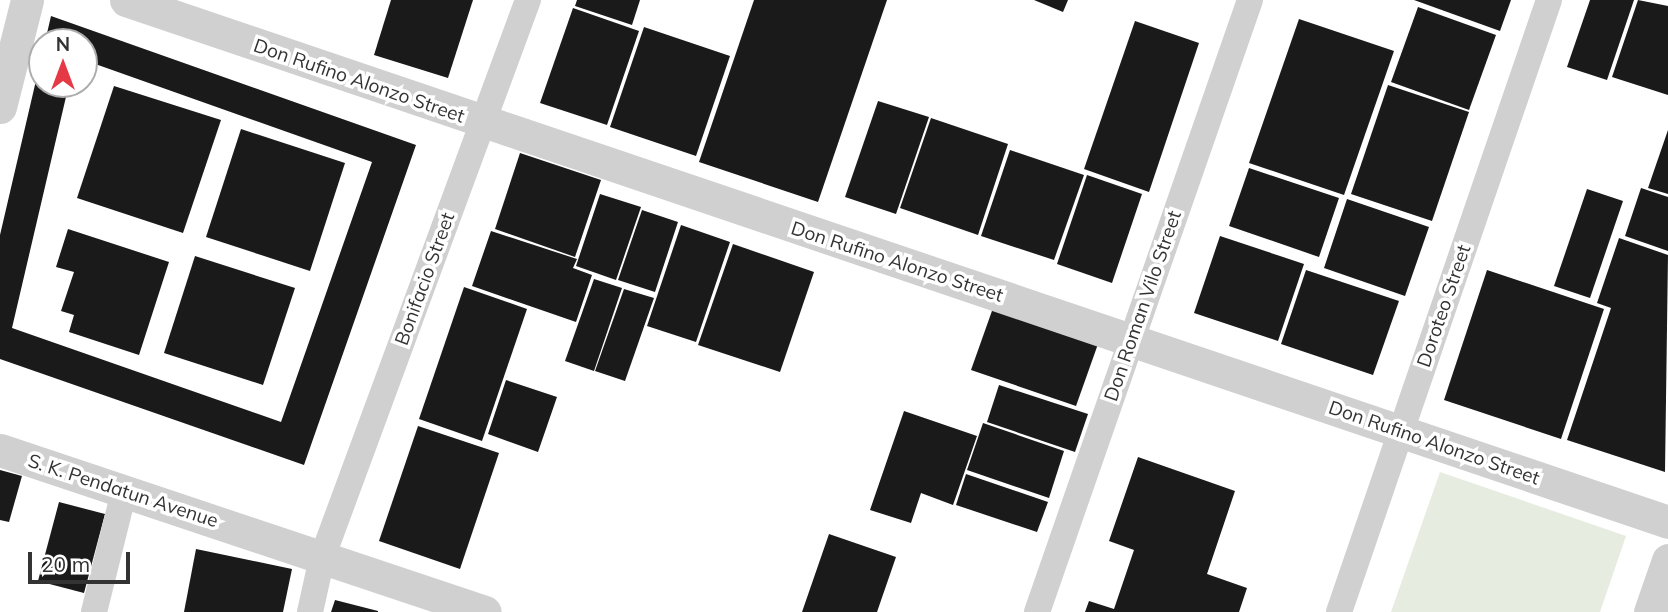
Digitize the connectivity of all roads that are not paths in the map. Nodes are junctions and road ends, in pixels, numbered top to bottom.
1 (27, 0) edge
2 (126, 0) edge
3 (528, 0) edge
4 (1250, 0) edge
5 (1549, 0) edge
6 (0, 107) edge
7 (482, 124) junction
8 (1132, 340) junction
9 (1401, 431) junction
10 (0, 450) edge
11 (124, 492) junction
12 (1668, 522) edge
13 (322, 558) junction
14 (1668, 560) edge
15 (94, 612) edge
16 (310, 612) edge
17 (485, 612) edge
18 (1037, 612) edge
19 (1339, 612) edge
20 (1650, 612) edge

1 - 6 street
2 - 7 street, Don Rufino Alonzo Street
3 - 7 street, Bonifacio Street
4 - 8 street, Don Roman Vilo Street
5 - 9 street, Doroteo Street
7 - 8 street, Don Rufino Alonzo Street
7 - 13 street, Bonifacio Street
8 - 9 street, Don Rufino Alonzo Street
8 - 18 street, Don Roman Vilo Street
9 - 12 street, Don Rufino Alonzo Street
9 - 19 street, Doroteo Street
10 - 11 street, S. K. Pendatun Avenue
11 - 13 street, S. K. Pendatun Avenue
11 - 15 street
13 - 16 street, Bonifacio Street
13 - 17 street, S. K. Pendatun Avenue
14 - 20 street

